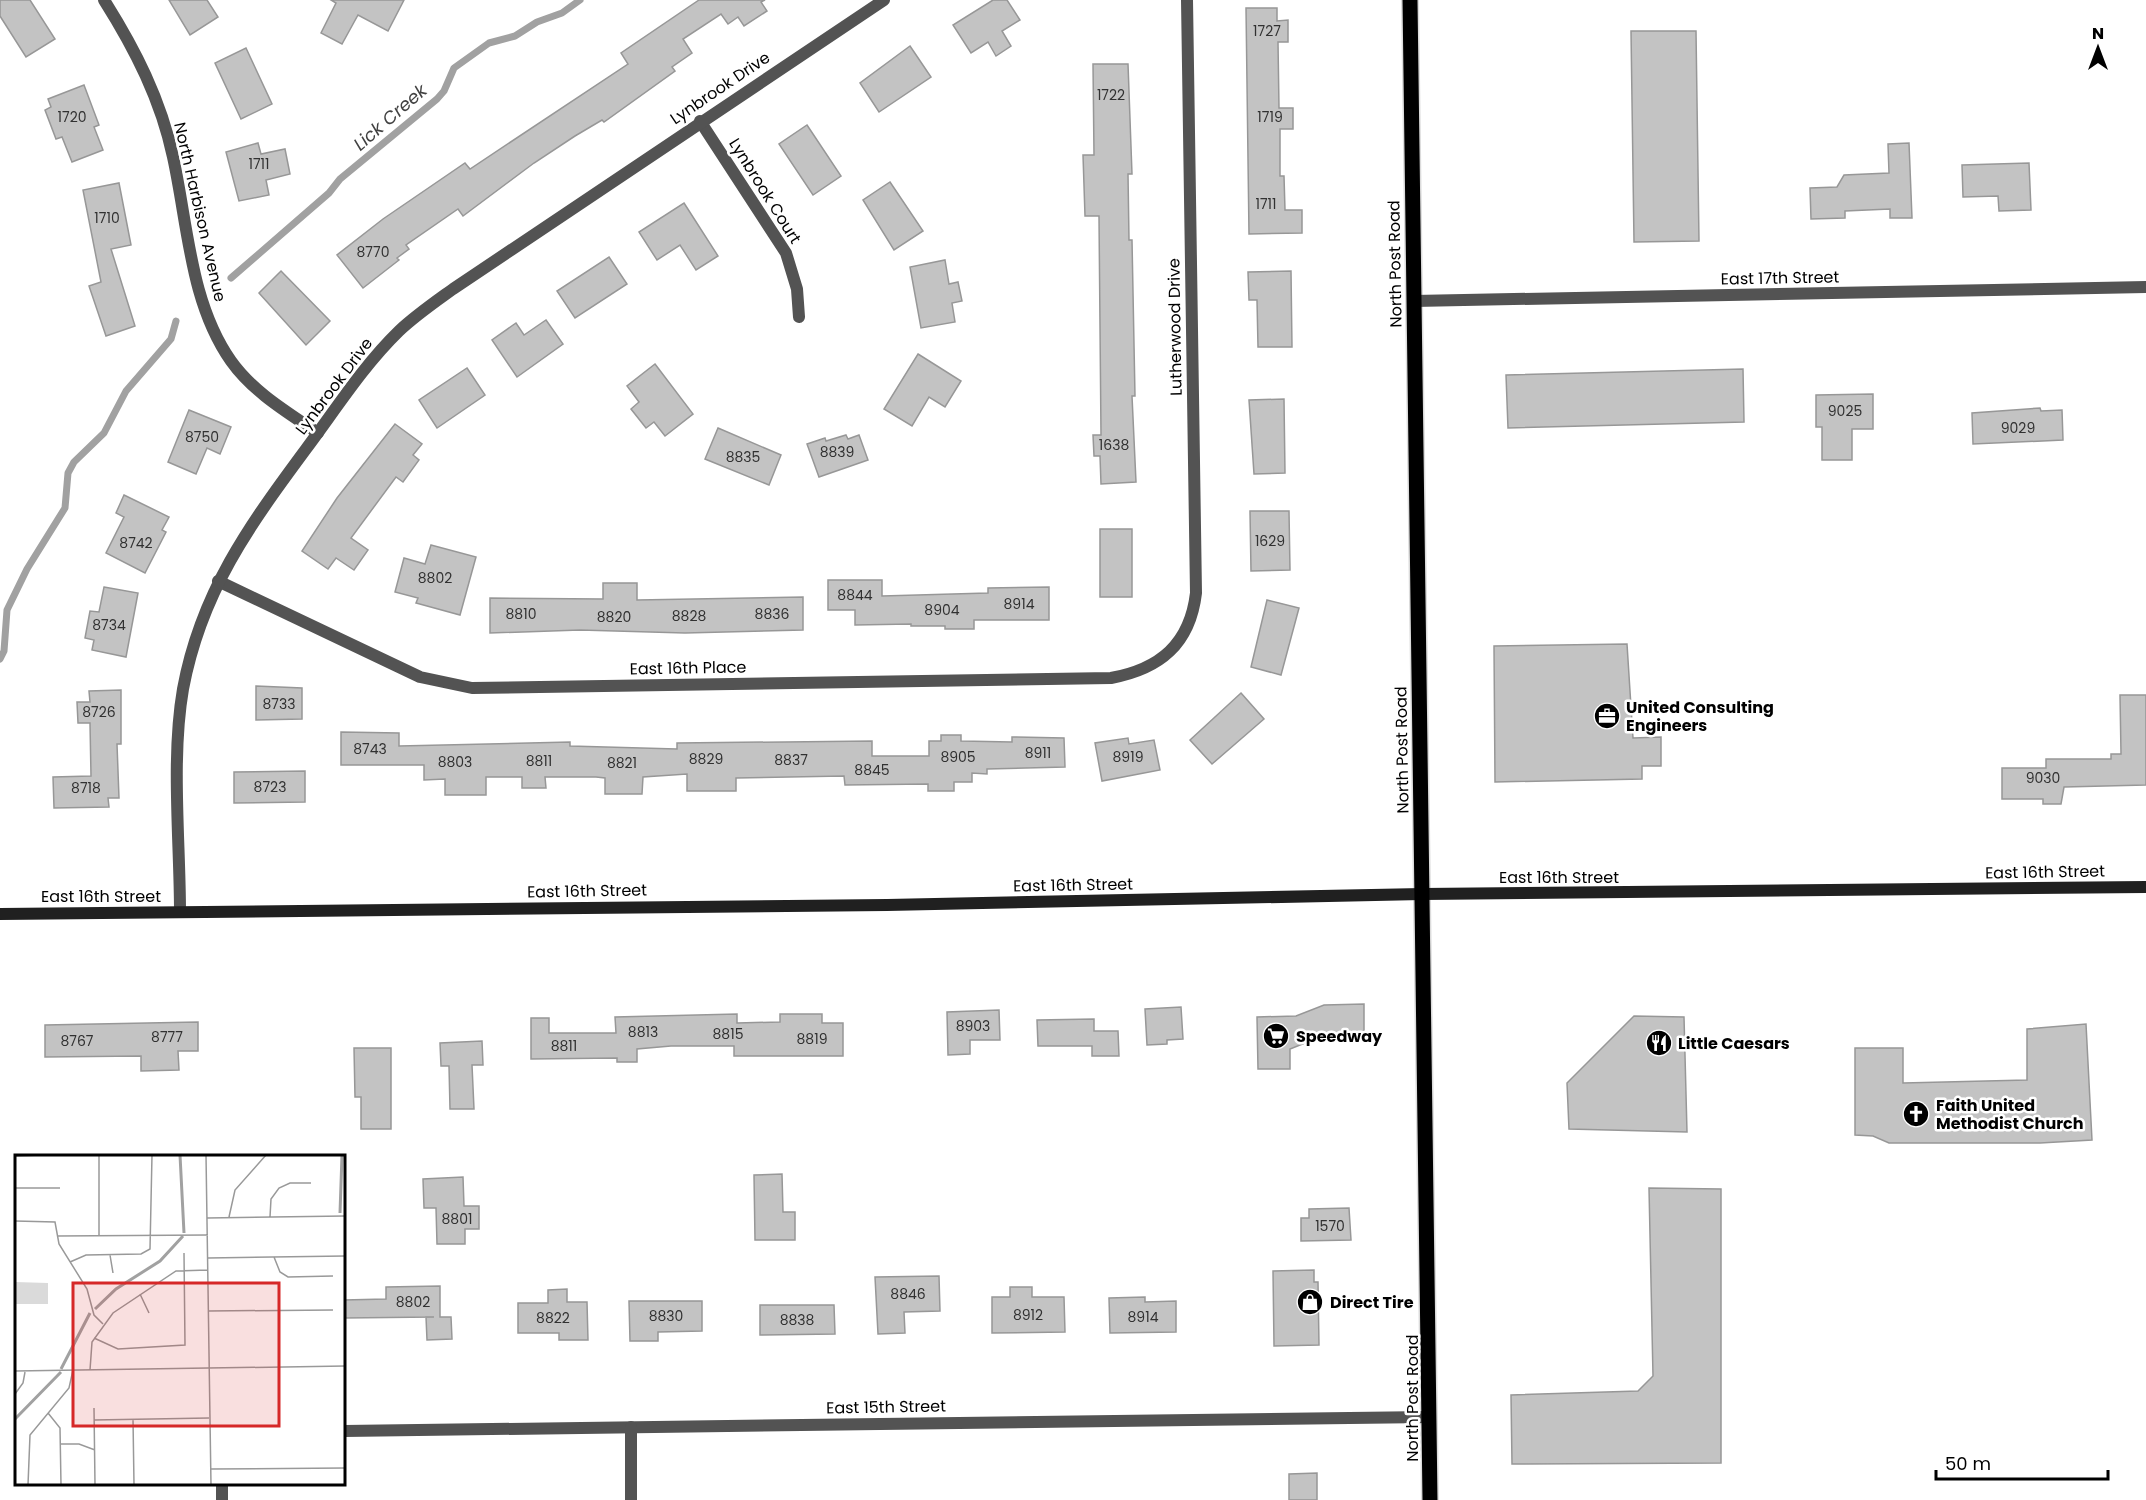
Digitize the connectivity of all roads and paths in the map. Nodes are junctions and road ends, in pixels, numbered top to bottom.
1 (104, 0) edge
2 (884, 0) edge
3 (1187, 0) edge
4 (1410, 0) edge
5 (700, 121) junction
6 (2146, 287) edge
7 (1414, 301) junction
8 (799, 316) dead end
9 (318, 434) junction
10 (218, 580) junction
11 (1174, 648) joint
12 (2146, 887) edge
13 (1422, 894) junction
14 (180, 912) junction
15 (0, 914) edge
16 (1429, 1417) junction
17 (631, 1427) junction
18 (345, 1431) edge
19 (631, 1500) edge
20 (1430, 1500) edge

1 - 9 street, North Harbison Avenue
2 - 5 street, Lynbrook Drive
3 - 11 street, Lutherwood Drive
4 - 7 main road, North Post Road
5 - 8 street, Lynbrook Court
5 - 9 street, Lynbrook Drive
6 - 7 street, East 17th Street
7 - 13 main road, North Post Road
9 - 10 street, Lynbrook Drive
10 - 11 street, East 16th Place
10 - 14 street, Lynbrook Drive
12 - 13 street, East 16th Street
13 - 14 street, East 16th Street
13 - 16 main road, North Post Road
14 - 15 street, East 16th Street
16 - 17 street, East 15th Street
16 - 20 main road, North Post Road
17 - 18 street, East 15th Street
17 - 19 street

